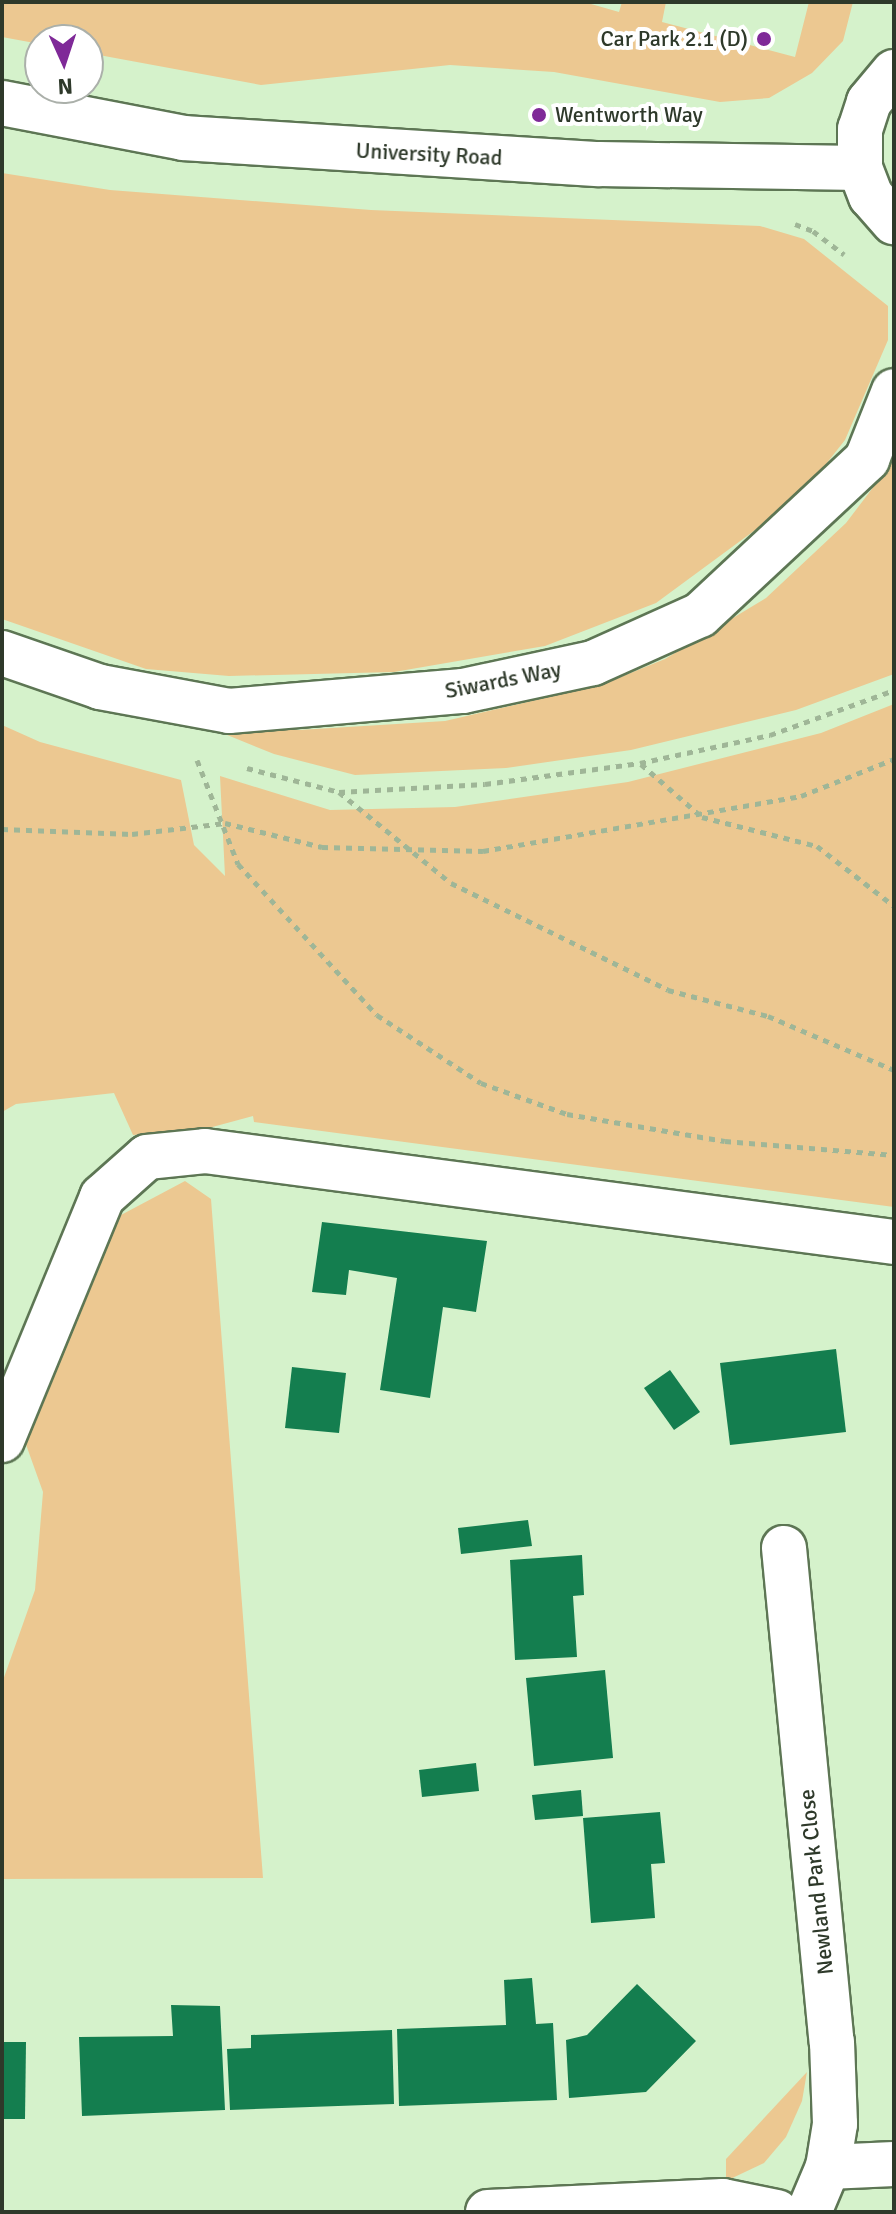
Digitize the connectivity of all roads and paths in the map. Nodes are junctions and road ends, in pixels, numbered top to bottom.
1 (894, 72) edge
2 (2, 103) edge
3 (860, 168) junction
4 (894, 222) edge
5 (894, 391) edge
6 (2, 653) edge
7 (894, 690) edge
8 (195, 755) dead end
9 (894, 759) edge
10 (640, 763) junction
11 (696, 812) junction
12 (225, 823) junction
13 (2, 829) edge
14 (412, 852) junction
15 (894, 906) edge
16 (894, 1070) edge
17 (894, 1155) edge
18 (894, 1242) edge
19 (2, 1440) edge
20 (784, 1548) dead end
21 (894, 2164) edge
22 (828, 2167) junction
23 (488, 2212) edge
24 (777, 2212) edge
25 (809, 2212) edge

1 - 3 street
2 - 3 street, University Road
3 - 4 street
5 - 6 street, Siwards Way
7 - 10 path
8 - 12 path
9 - 11 path
10 - 11 path
10 - 14 path
11 - 14 path
11 - 15 path
12 - 13 path
12 - 14 path
12 - 17 path
14 - 16 path
18 - 19 street
20 - 22 street, Newland Park Close
21 - 22 street
22 - 25 street, Newland Park Close
23 - 24 street

